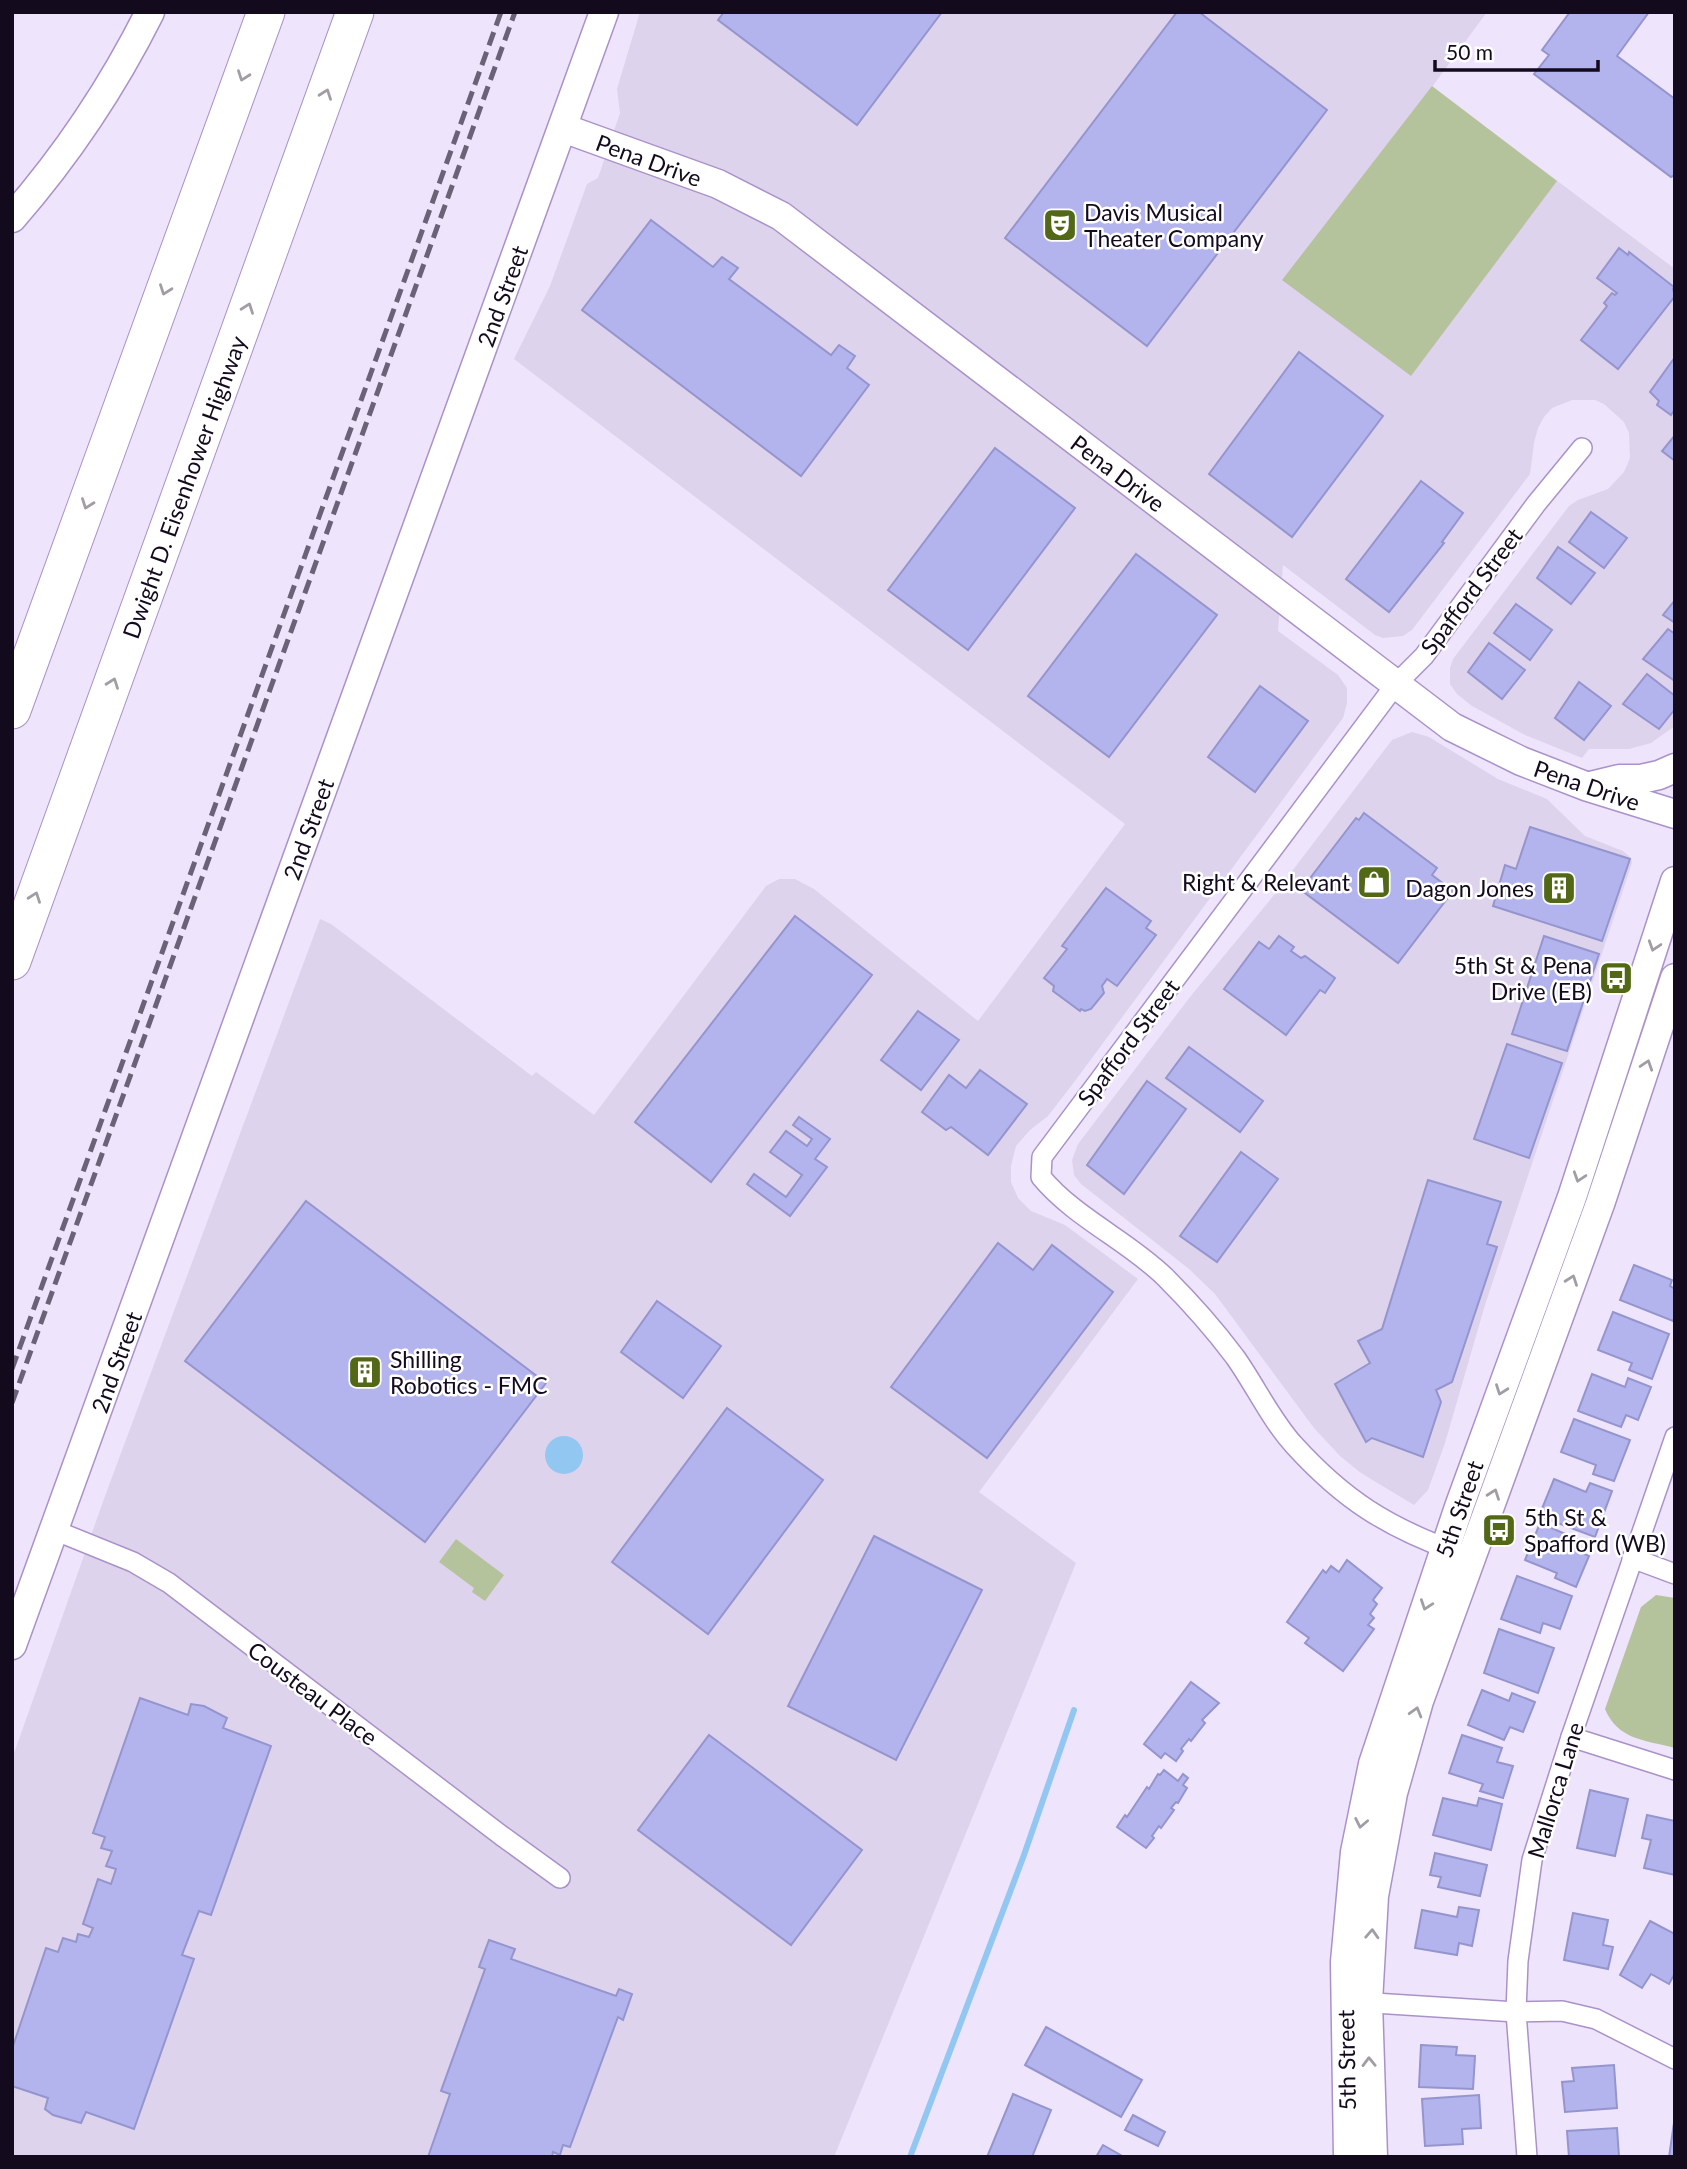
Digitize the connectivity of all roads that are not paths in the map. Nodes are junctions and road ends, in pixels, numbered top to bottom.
1 (150, 12) edge
2 (266, 12) edge
3 (355, 12) edge
4 (604, 12) edge
5 (563, 128) junction
6 (12, 218) edge
7 (1582, 448) dead end
8 (1396, 684) junction
9 (12, 710) edge
10 (1675, 768) edge
11 (1588, 787) junction
12 (1675, 814) edge
13 (1675, 881) edge
14 (12, 961) edge
15 (1675, 978) edge
16 (1675, 1437) edge
17 (54, 1530) junction
18 (1457, 1553) junction
19 (1632, 1558) junction
20 (1675, 1574) edge
21 (12, 1645) edge
22 (1571, 1737) junction
23 (1675, 1770) edge
24 (560, 1878) dead end
25 (1357, 2002) junction
26 (1516, 2012) junction
27 (1675, 2059) edge
28 (1348, 2157) edge
29 (1373, 2157) edge
30 (1527, 2157) edge

1 - 6 street
2 -> 9 highway
14 -> 3 highway, Dwight D. Eisenhower Highway
4 - 5 street, 2nd Street
5 - 8 street, Pena Drive
5 - 17 street, 2nd Street
7 - 8 street, Spafford Street
8 - 11 street, Pena Drive
8 - 18 street, Spafford Street
10 - 11 street
11 - 12 street, Pena Drive
13 -> 18 street, 5th Street
18 -> 15 street, 5th Street
16 - 19 street, Mallorca Lane
17 - 21 street, 2nd Street
17 - 24 street, Cousteau Place
18 - 25 street, 5th Street
19 - 20 street
19 - 22 street, Mallorca Lane
22 - 23 street
22 - 26 street, Mallorca Lane
25 - 26 street
25 - 28 street, 5th Street
29 -> 25 street, 5th Street
26 - 27 street
26 - 30 street, Mallorca Lane

